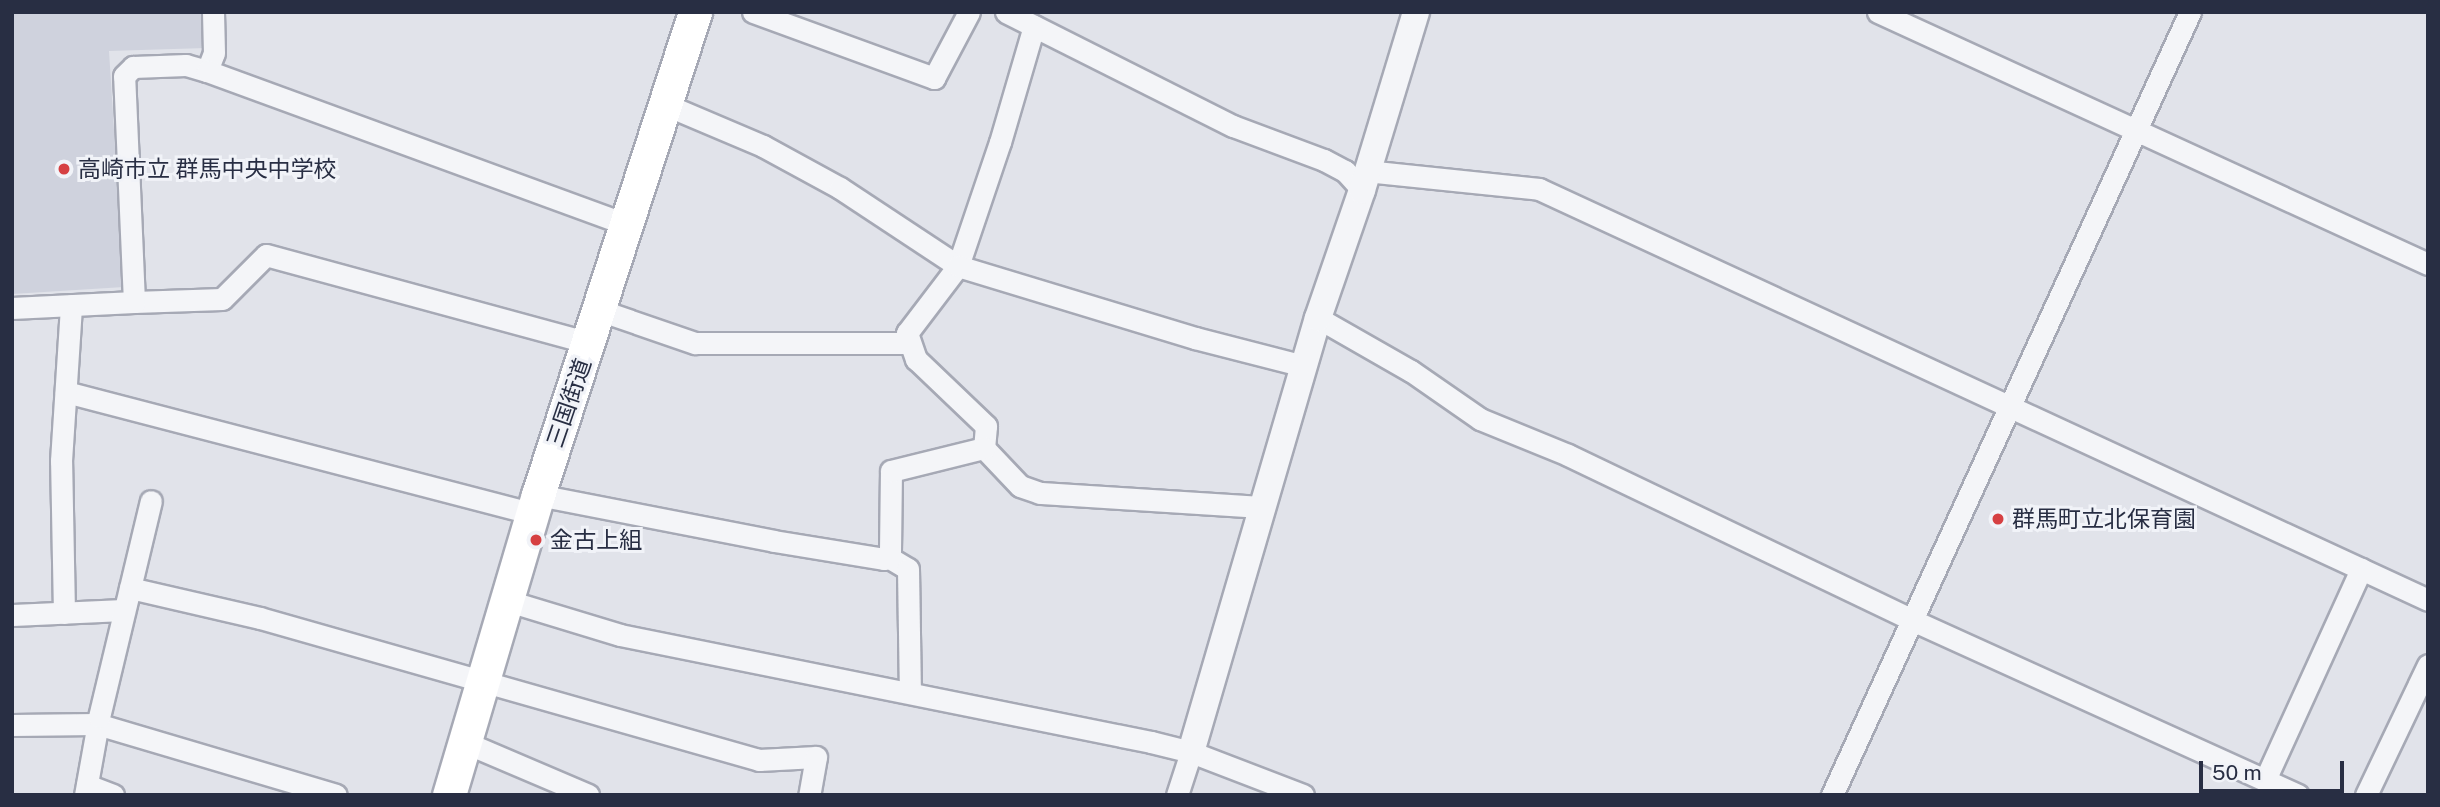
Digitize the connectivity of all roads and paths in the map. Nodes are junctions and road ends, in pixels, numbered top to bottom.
1 (213, 12) edge
2 (695, 12) edge
3 (753, 12) edge
4 (969, 12) edge
5 (1006, 12) edge
6 (1416, 12) edge
7 (1878, 12) edge
8 (2190, 12) edge
9 (1034, 26) junction
10 (207, 71) junction
11 (664, 104) junction
12 (2135, 130) junction
13 (1364, 181) junction
14 (627, 226) junction
15 (2428, 264) edge
16 (958, 266) junction
17 (134, 302) junction
18 (71, 305) junction
19 (12, 308) edge
20 (599, 310) junction
21 (1318, 318) junction
22 (589, 342) junction
23 (909, 343) junction
24 (1304, 366) junction
25 (66, 392) junction
26 (2009, 407) junction
27 (984, 448) junction
28 (151, 501) dead end
29 (535, 504) junction
30 (1263, 507) junction
31 (888, 557) junction
32 (2361, 569) junction
33 (130, 588) junction
34 (505, 600) junction
35 (2428, 600) edge
36 (124, 610) junction
37 (64, 613) junction
38 (12, 615) edge
39 (1912, 620) junction
40 (2428, 665) edge
41 (482, 680) junction
42 (910, 691) junction
43 (97, 724) junction
44 (12, 725) edge
45 (464, 741) junction
46 (1191, 752) junction
47 (2265, 780) junction
48 (86, 790) edge
49 (113, 795) edge
50 (336, 795) edge
51 (449, 795) edge
52 (589, 795) edge
53 (808, 795) edge
54 (1177, 795) edge
55 (1303, 795) edge
56 (1832, 795) edge
57 (2298, 795) edge
58 (2366, 795) edge

1 - 10 street
2 - 11 main road, 三国街道
3 - 4 street
5 - 9 street
6 - 13 street
7 - 12 street
8 - 12 street
9 - 13 street
9 - 16 street
10 - 14 street
10 - 17 street
11 - 14 main road, 三国街道
11 - 16 street
12 - 15 street
12 - 26 street
13 - 21 street
13 - 26 street
14 - 20 main road, 三国街道
16 - 23 street
16 - 24 street
17 - 18 street
17 - 22 street
18 - 19 street
18 - 25 street
20 - 22 main road, 三国街道
20 - 23 street
21 - 24 street
21 - 39 street
22 - 29 main road, 三国街道
23 - 27 street
24 - 30 street
25 - 29 street
25 - 37 street
26 - 32 street
26 - 39 street
27 - 30 street
27 - 31 street
28 - 33 street
29 - 31 street
29 - 34 main road, 三国街道
30 - 46 street
31 - 42 street
32 - 35 street
32 - 47 street
33 - 36 street
33 - 41 street
34 - 41 main road, 三国街道
34 - 42 street
36 - 37 street
36 - 43 street
37 - 38 street
39 - 47 street
39 - 56 street
40 - 58 street
41 - 45 main road, 三国街道
41 - 53 street
42 - 46 street
43 - 44 street
43 - 48 street
43 - 50 street
45 - 51 main road, 三国街道
45 - 52 street
46 - 54 street
46 - 55 street
47 - 57 street
48 - 49 street

